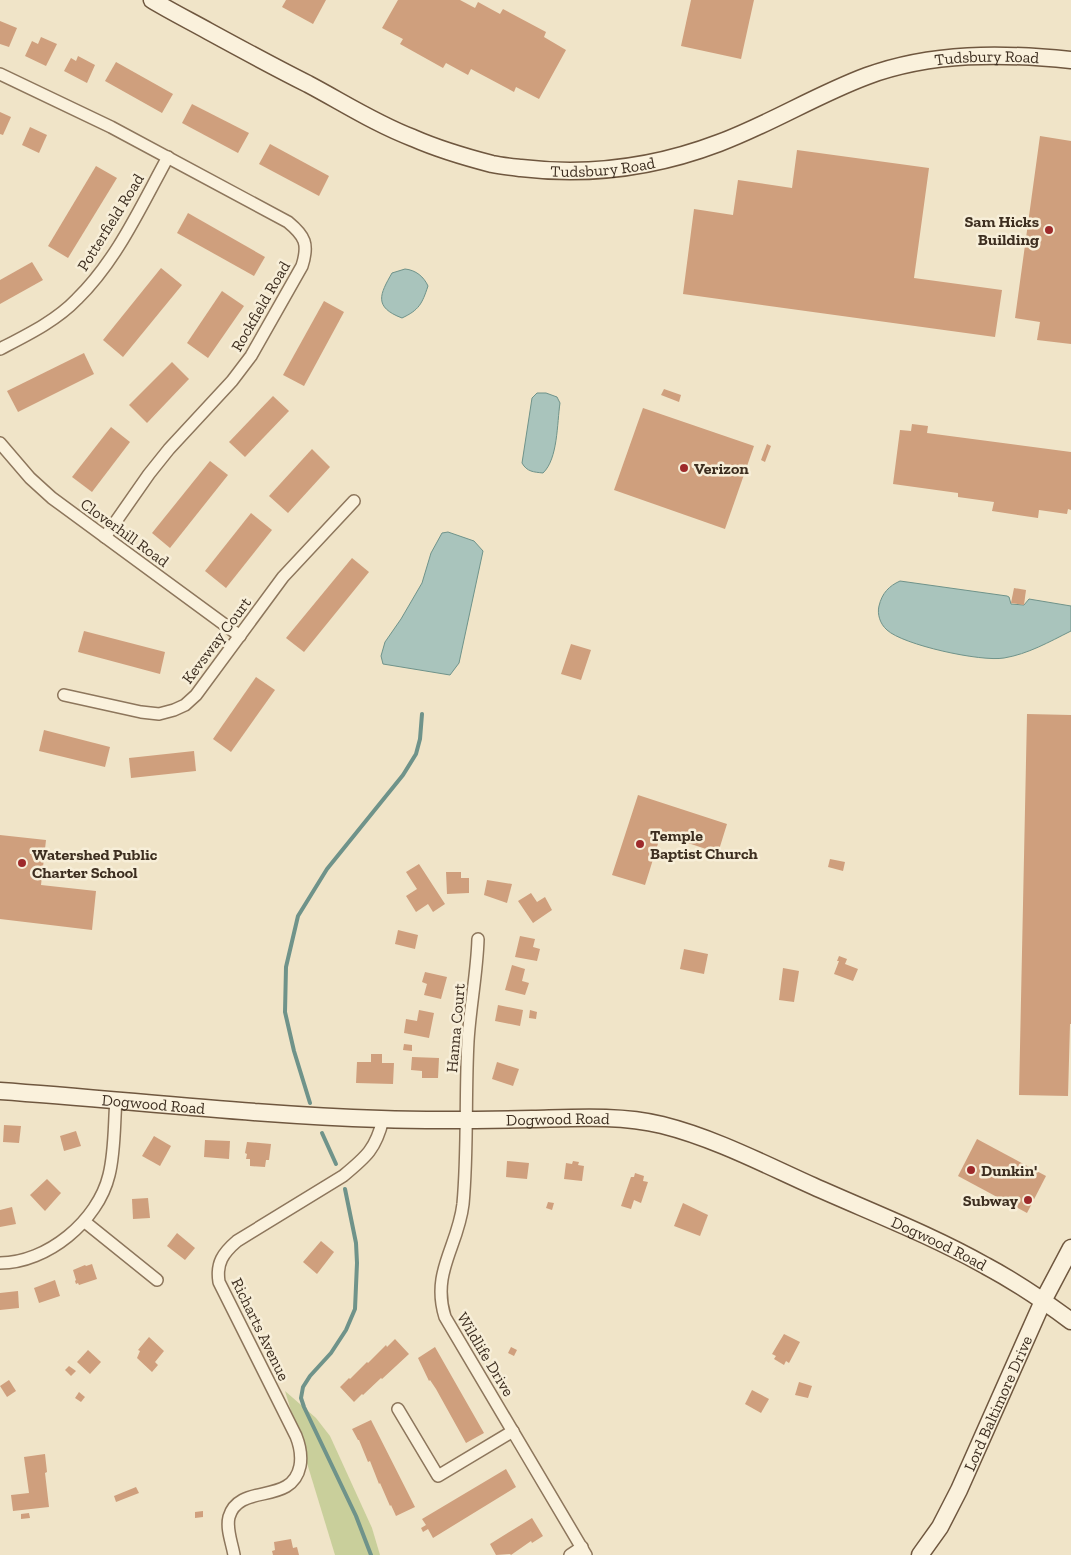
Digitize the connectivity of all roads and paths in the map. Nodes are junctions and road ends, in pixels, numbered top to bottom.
1 (152, 0) edge
2 (1071, 60) edge
3 (0, 74) edge
4 (168, 158) junction
5 (0, 349) edge
6 (0, 443) edge
7 (354, 501) dead end
8 (105, 537) junction
9 (240, 636) junction
10 (64, 695) dead end
11 (478, 939) dead end
12 (0, 1091) edge
13 (116, 1100) junction
14 (383, 1119) junction
15 (466, 1120) junction
16 (84, 1222) junction
17 (1071, 1248) edge
18 (0, 1263) edge
19 (157, 1280) dead end
20 (1043, 1301) junction
21 (1071, 1321) edge
22 (398, 1409) dead end
23 (513, 1431) junction
24 (584, 1551) edge
25 (234, 1555) edge
26 (570, 1555) edge
27 (920, 1555) edge

1 - 2 main road, Tudsbury Road
3 - 4 street, Rockfield Road
4 - 5 street, Potterfield Road
4 - 8 street, Rockfield Road
6 - 8 street, Cloverhill Road
7 - 9 street, Kevsway Court
8 - 9 street, Cloverhill Road
9 - 10 street, Kevsway Court
11 - 15 street, Hanna Court
12 - 13 main road, Dogwood Road
13 - 14 main road, Dogwood Road
13 - 16 street
14 - 15 main road, Dogwood Road
14 - 25 street, Richarts Avenue
15 - 20 main road, Dogwood Road
15 - 23 street, Wildlife Drive
16 - 18 street
16 - 19 street
17 - 20 main road, Lord Baltimore Drive
20 - 21 main road, Dogwood Road
20 - 27 main road, Lord Baltimore Drive
22 - 23 street
23 - 24 street, Wildlife Drive
24 - 26 street

